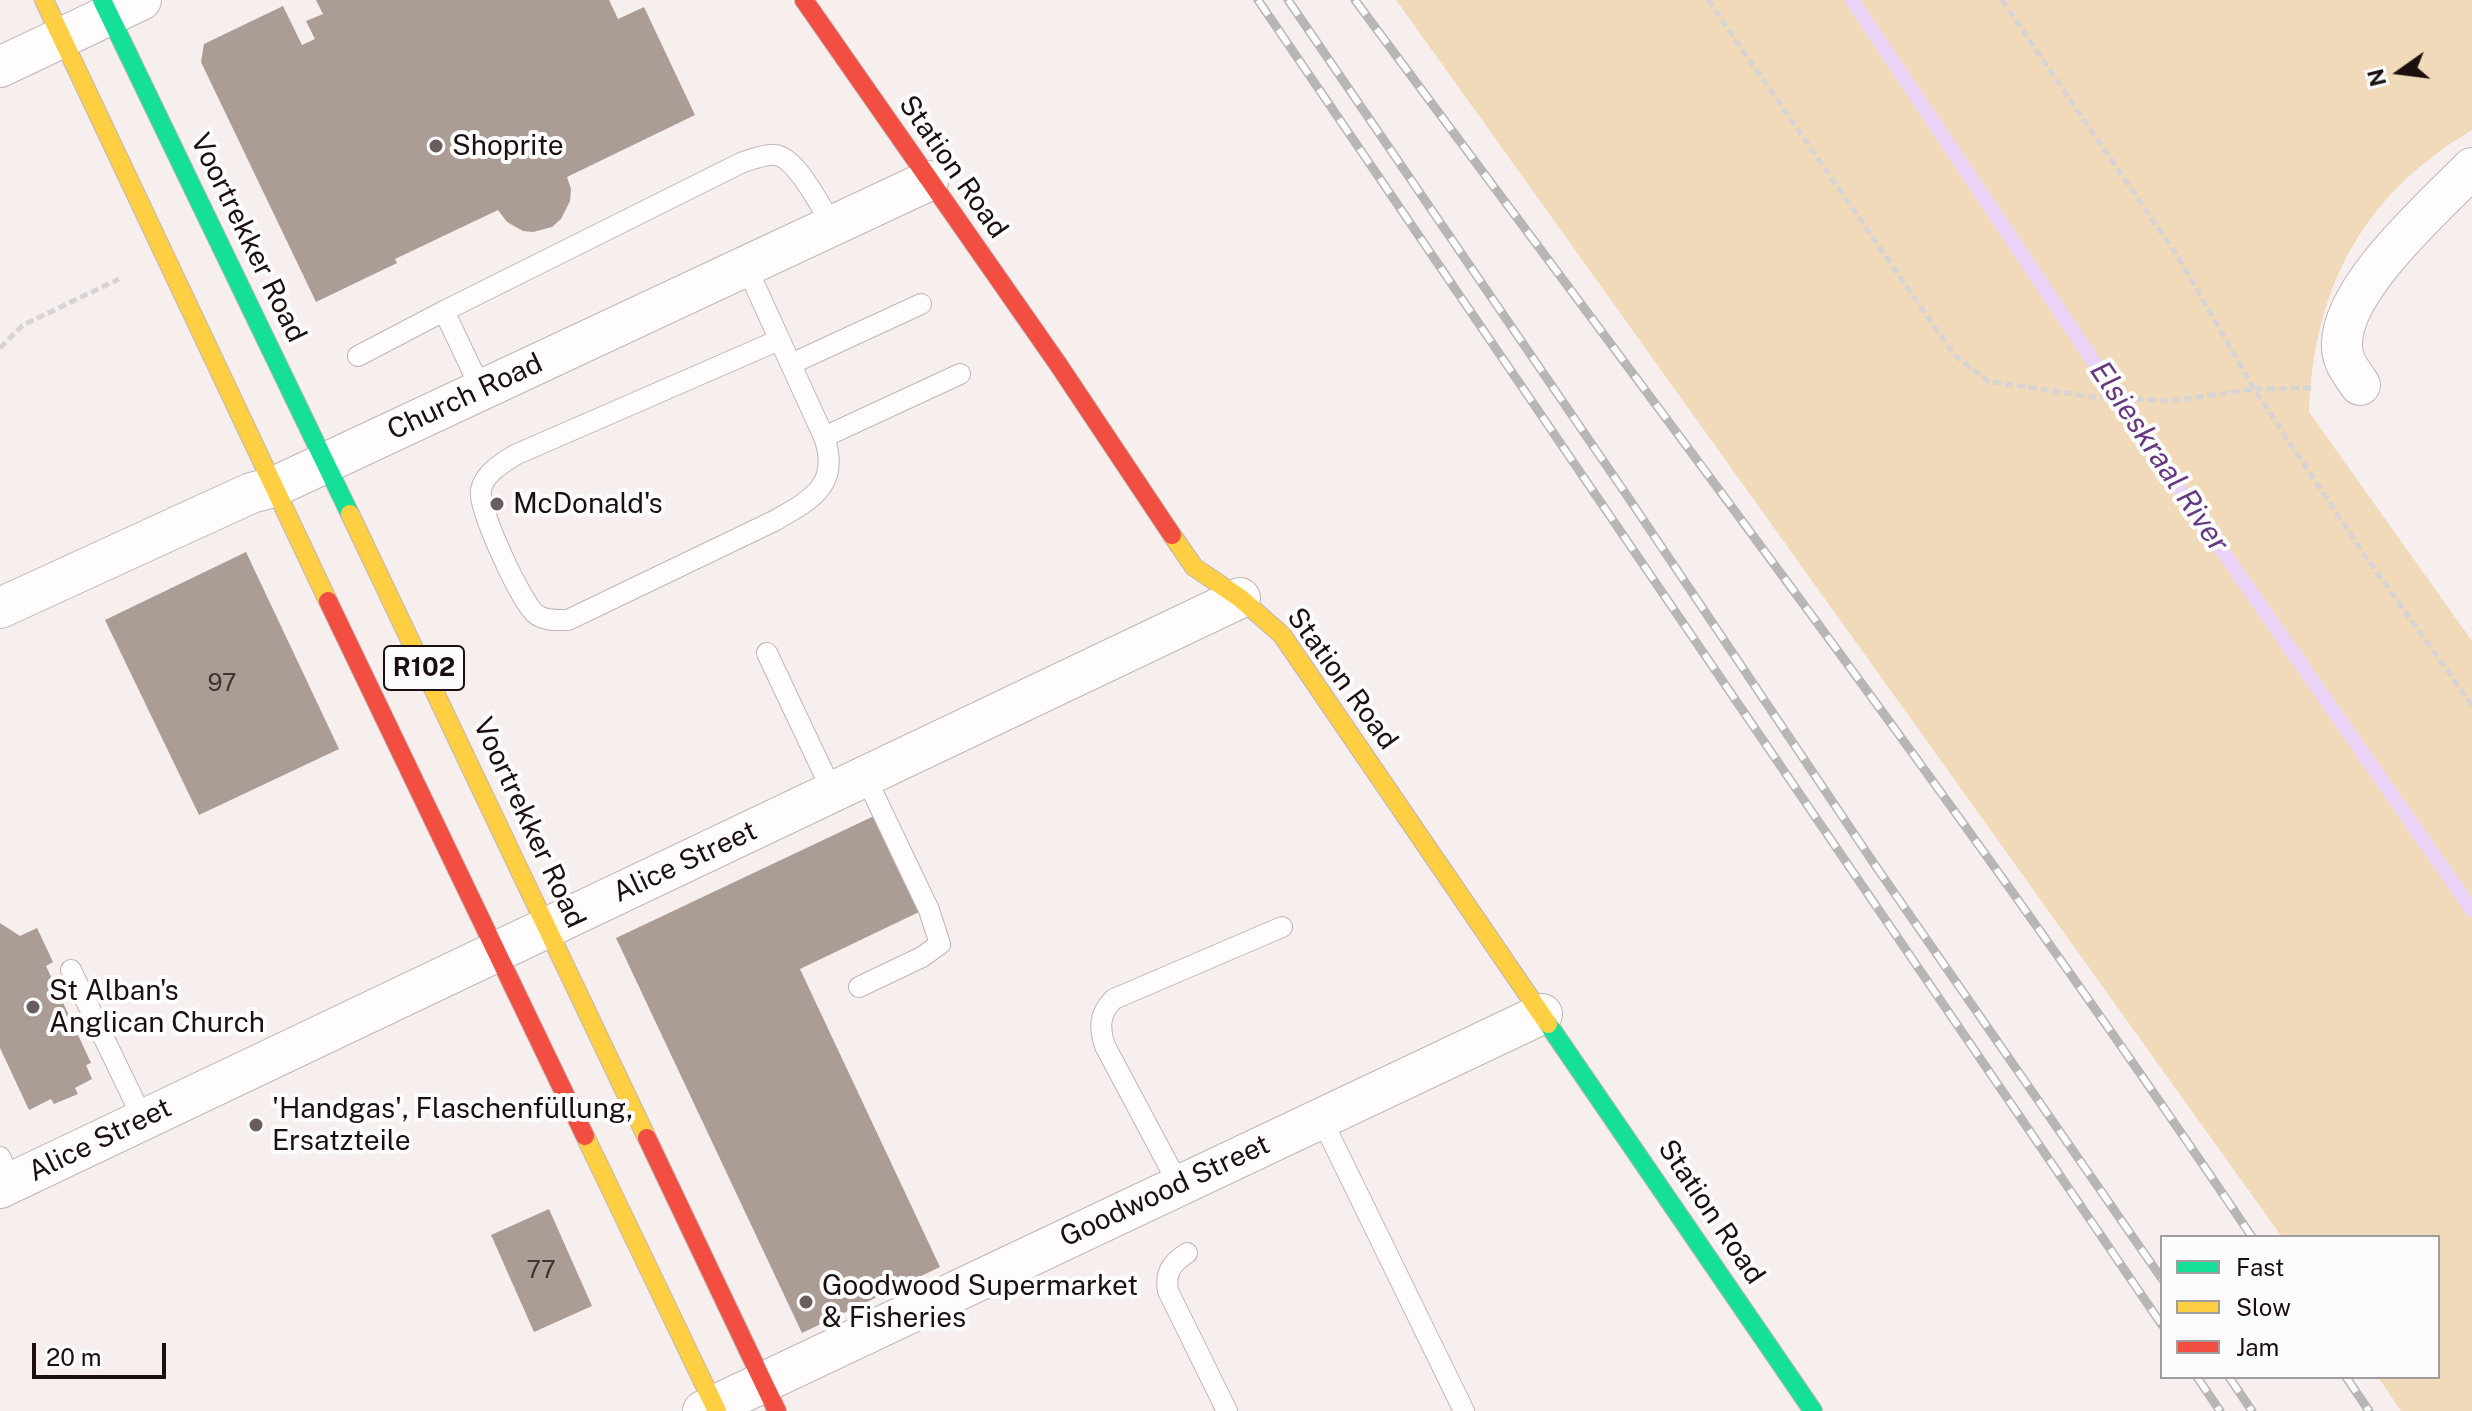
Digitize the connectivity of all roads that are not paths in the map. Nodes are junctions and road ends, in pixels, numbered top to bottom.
1 (44, 0) edge
2 (804, 0) edge
3 (117, 5) edge
4 (61, 37) junction
5 (0, 67) edge
6 (2472, 168) edge
7 (928, 181) junction
8 (833, 226) junction
9 (746, 266) junction
10 (921, 304) dead end
11 (444, 311) junction
12 (779, 340) junction
13 (358, 356) dead end
14 (791, 364) junction
15 (960, 374) dead end
16 (2360, 385) road end
17 (481, 389) junction
18 (824, 437) junction
19 (325, 463) junction
20 (274, 487) junction
21 (1240, 598) junction
22 (0, 608) edge
23 (767, 653) dead end
24 (849, 786) junction
25 (547, 926) junction
26 (1282, 927) dead end
27 (496, 950) junction
28 (71, 970) dead end
29 (859, 987) dead end
30 (1542, 1014) junction
31 (1321, 1118) junction
32 (143, 1119) junction
33 (4, 1175) edge
34 (1179, 1185) junction
35 (1187, 1253) dead end
36 (770, 1396) edge
37 (711, 1409) edge
38 (1227, 1411) edge
39 (1464, 1411) edge
40 (1813, 1411) edge

1 - 4 main road, R102
2 - 7 main road, Station Road
3 - 4 street
3 - 19 main road, Voortrekker Road / R102
4 - 5 street
4 - 20 main road, R102
6 - 16 street
7 - 8 street, Church Road
7 - 21 main road, Station Road
8 - 9 street, Church Road
8 - 11 lane
9 - 12 lane
9 - 17 street, Church Road
10 - 14 lane
11 - 13 lane
11 - 17 lane
12 - 14 lane
12 - 18 lane
14 - 18 lane
15 - 18 lane
17 - 19 street, Church Road
19 - 20 street, Church Road
19 - 25 main road, Voortrekker Road / R102
20 - 22 street, Church Road
20 - 27 main road, R102
21 - 24 street, Alice Street
21 - 30 main road, Station Road
23 - 24 lane
24 - 25 street, Alice Street
24 - 29 lane
25 - 27 street, Alice Street
25 - 36 main road, Voortrekker Road / R102
26 - 34 lane
27 - 32 street, Alice Street
27 - 37 main road, R102
28 - 32 lane
30 - 31 street, Goodwood Street
30 - 40 main road, Station Road
31 - 34 street, Goodwood Street
31 - 39 lane
32 - 33 street, Alice Street
34 - 36 street, Goodwood Street
35 - 38 lane
36 - 37 street, Goodwood Street

